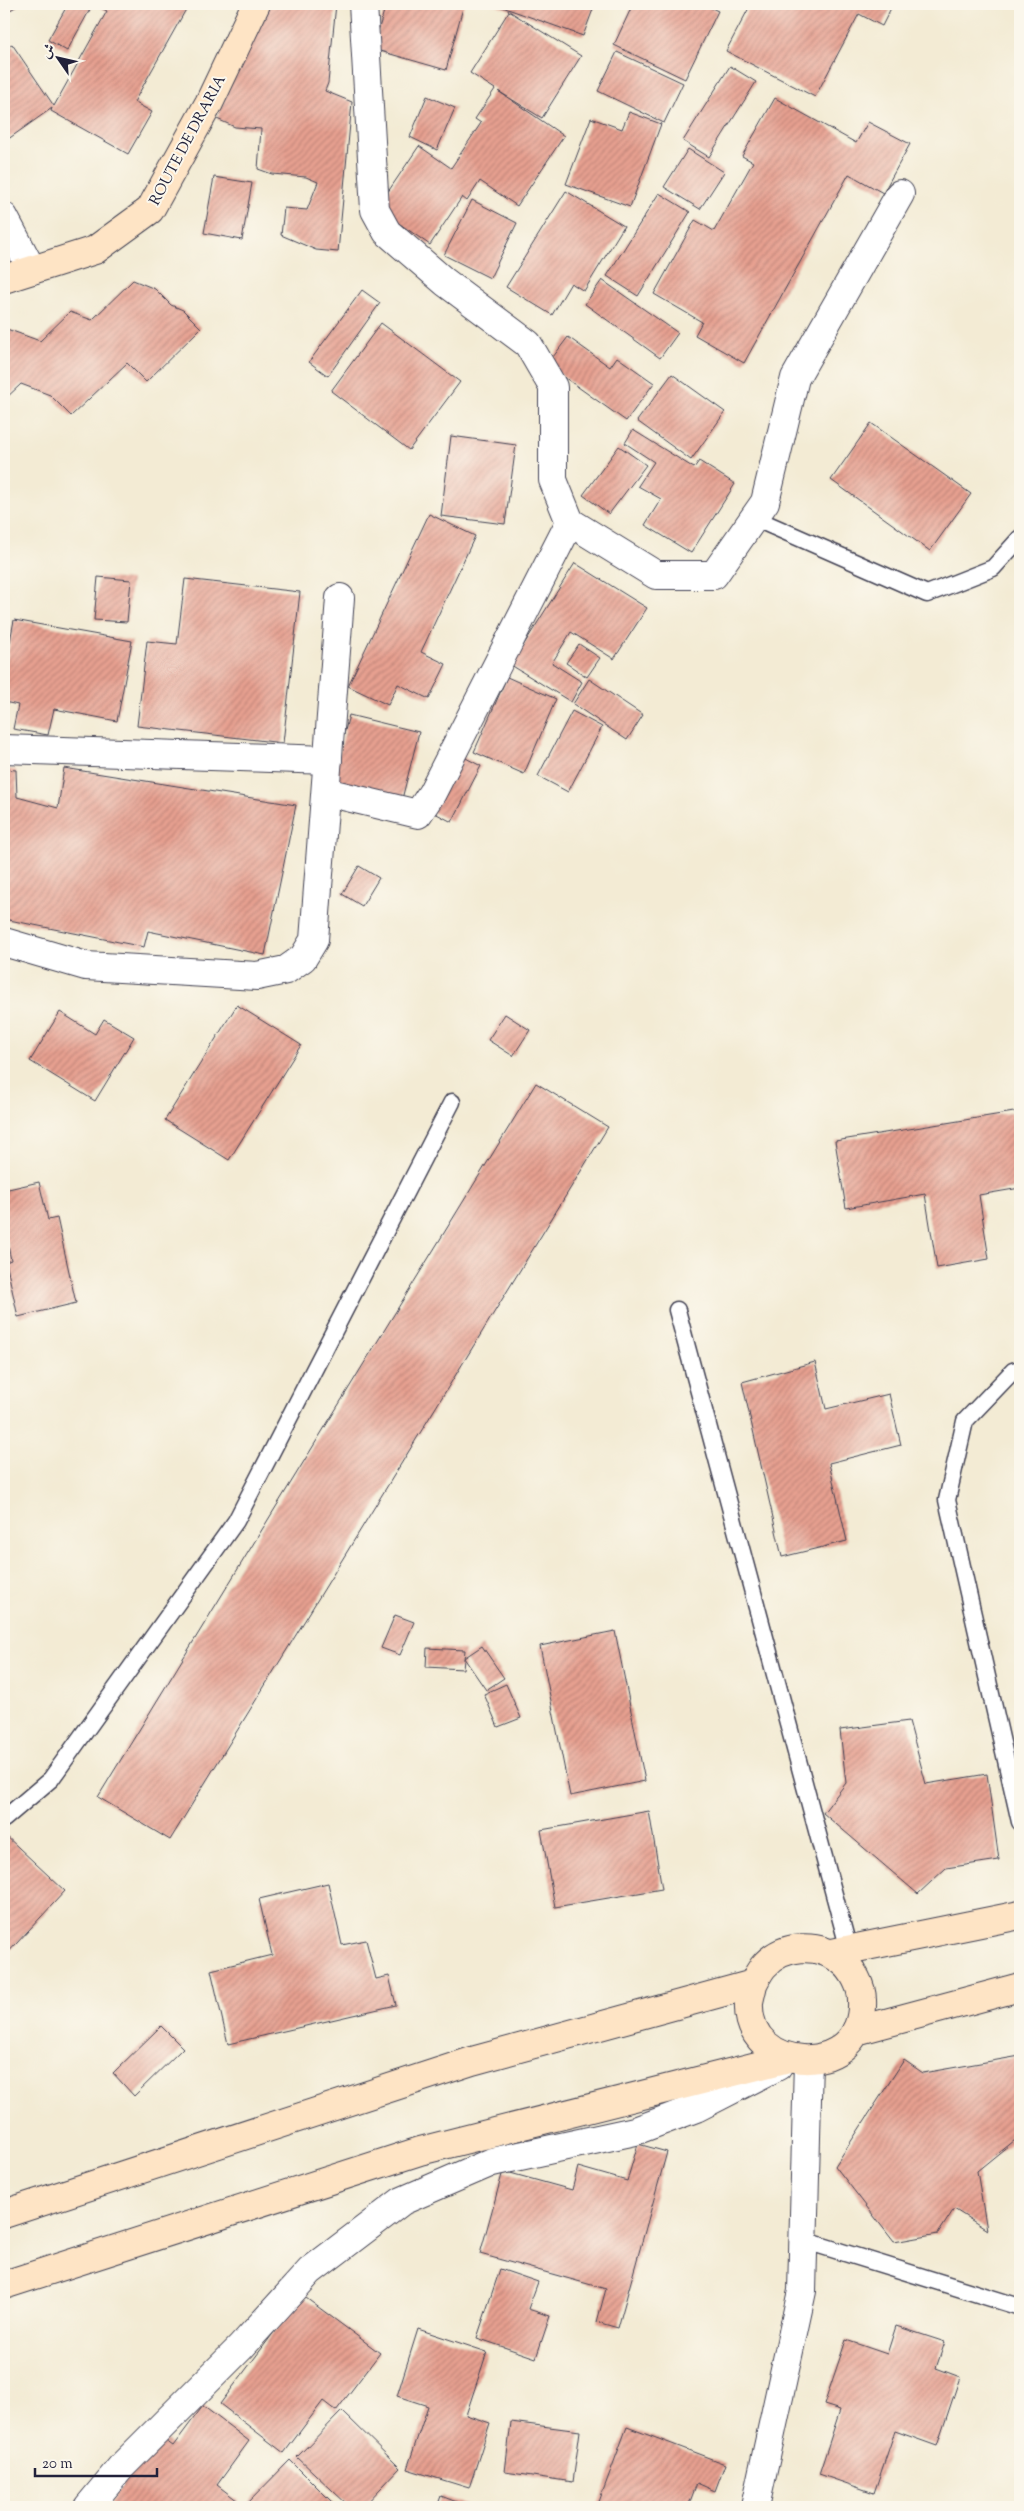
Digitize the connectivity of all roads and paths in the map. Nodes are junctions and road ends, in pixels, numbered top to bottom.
1 (256, 4) edge
2 (363, 4) edge
3 (900, 194) dead end
4 (4, 217) edge
5 (32, 270) junction
6 (4, 279) edge
7 (754, 518) junction
8 (570, 522) junction
9 (1020, 538) edge
10 (340, 598) dead end
11 (4, 749) edge
12 (328, 760) junction
13 (326, 792) junction
14 (4, 942) edge
15 (452, 1102) dead end
16 (676, 1310) dead end
17 (1020, 1369) edge
18 (4, 1819) edge
19 (1020, 1822) edge
20 (1020, 1915) edge
21 (840, 1952) junction
22 (753, 1984) junction
23 (1020, 1988) edge
24 (856, 2031) junction
25 (797, 2059) junction
26 (4, 2214) edge
27 (803, 2240) junction
28 (4, 2285) edge
29 (1020, 2307) edge
30 (88, 2507) edge
31 (755, 2507) edge

1 - 5 main road, ROUTE DE DRARIA
2 - 8 street
3 - 7 street
4 - 5 street
5 - 6 main road, ROUTE DE DRARIA
7 - 8 street
7 - 9 lane
8 - 13 street
10 - 12 street
11 - 12 street
12 - 13 street
13 - 14 street
15 - 18 lane
16 - 21 lane
17 - 19 lane
20 - 21 main road
21 - 22 main road
21 - 24 main road
22 - 25 main road
22 - 26 main road
23 - 24 main road
24 - 25 main road
25 - 27 street
25 - 28 main road
25 - 30 street
27 - 29 lane
27 - 31 street

